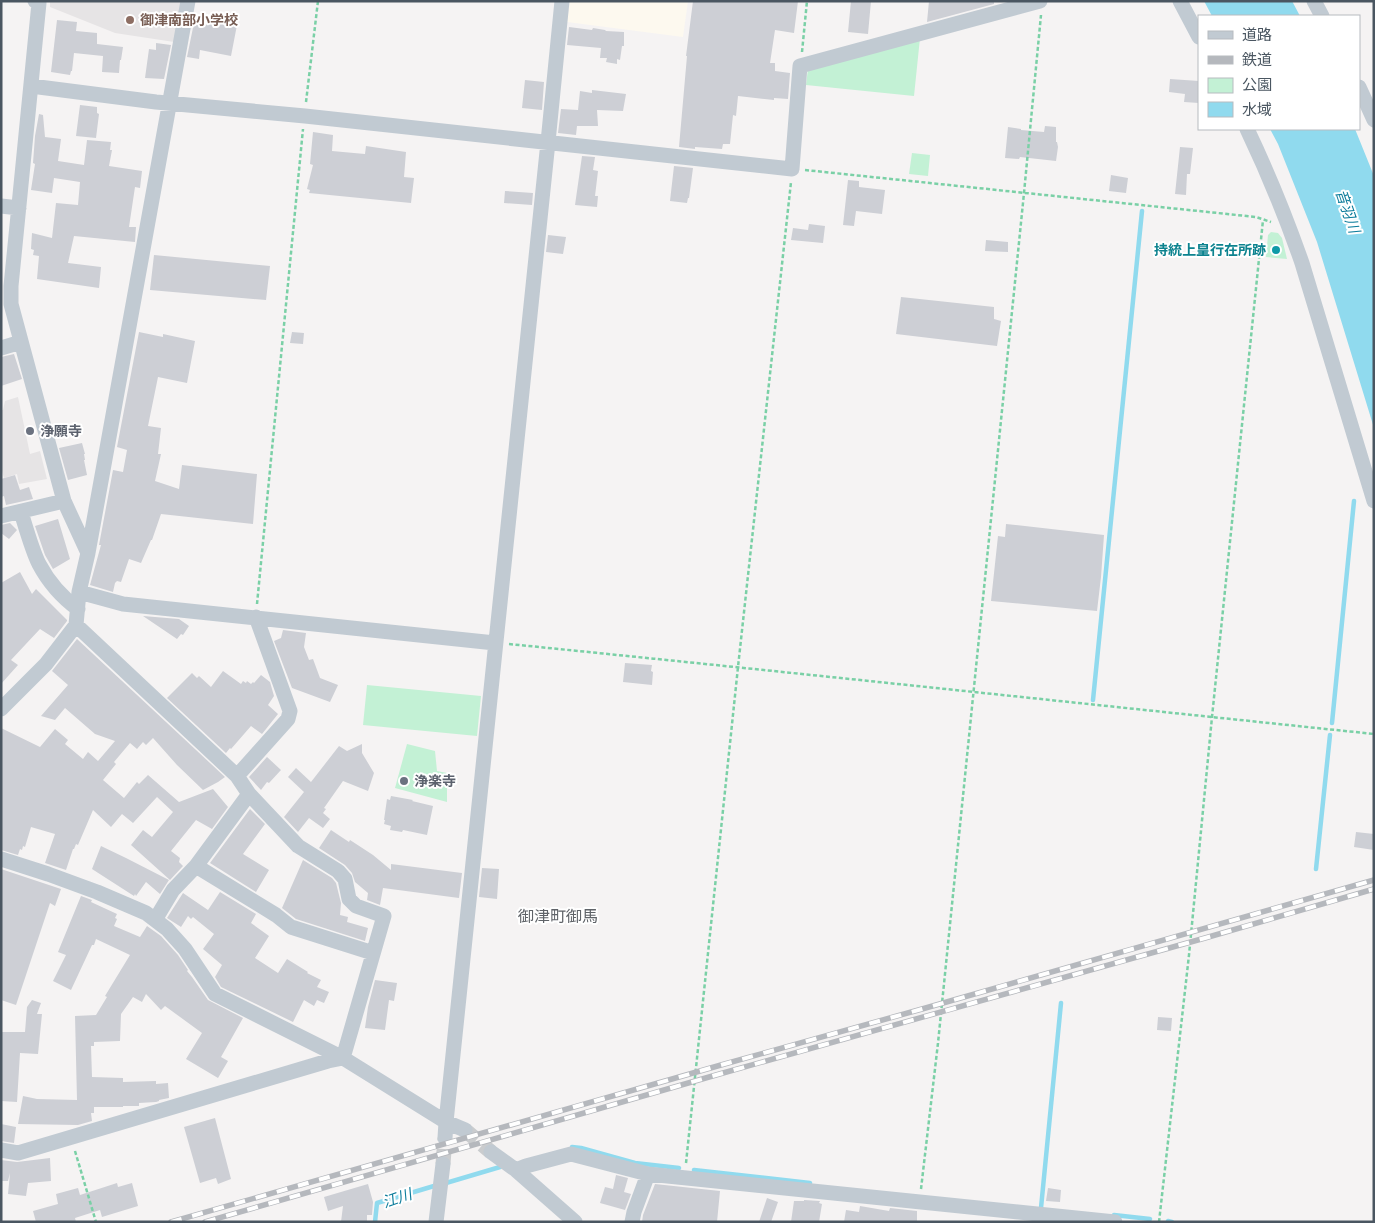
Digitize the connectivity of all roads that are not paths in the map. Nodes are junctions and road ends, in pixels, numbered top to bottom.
1 (35, 1) edge
2 (188, 1) edge
3 (562, 1) edge
4 (1180, 1) edge
5 (1314, 1) edge
6 (1041, 6) edge
7 (1321, 15) edge
8 (1198, 35) edge
9 (31, 86) junction
10 (1360, 89) edge
11 (169, 104) junction
12 (1374, 120) edge
13 (1247, 130) edge
14 (548, 142) junction
15 (1, 206) edge
16 (19, 208) junction
17 (6, 287) edge
18 (21, 342) junction
19 (1, 348) edge
20 (64, 501) junction
21 (1374, 501) edge
22 (21, 512) junction
23 (1, 516) edge
24 (88, 553) junction
25 (79, 592) junction
26 (78, 609) junction
27 (256, 617) junction
28 (76, 625) junction
29 (495, 643) junction
30 (1, 709) edge
31 (237, 776) junction
32 (249, 794) junction
33 (1, 859) edge
34 (196, 866) junction
35 (154, 920) junction
36 (373, 952) junction
37 (344, 1058) junction
38 (446, 1122) junction
39 (465, 1130) tunnel mouth
40 (445, 1138) tunnel mouth
41 (1, 1150) edge
42 (491, 1152) tunnel mouth
43 (443, 1164) tunnel mouth
44 (516, 1170) junction
45 (648, 1174) junction
46 (1017, 1217) edge
47 (436, 1222) edge
48 (575, 1222) edge
49 (632, 1222) edge
50 (1116, 1222) edge

1 - 9 street
2 - 11 street
3 - 14 street
4 - 8 street
5 - 7 street
6 - 14 street
9 - 11 street
9 - 16 street
10 - 12 street
11 - 14 street
11 - 24 street
13 - 21 street
14 - 29 street
15 - 16 street
16 - 17 street
17 - 18 street
18 - 19 street
18 - 20 street
20 - 22 street
20 - 24 street
22 - 23 street
22 - 26 street
24 - 25 street
25 - 26 street
25 - 27 street
26 - 28 street
27 - 29 street
27 - 31 street
28 - 30 street
28 - 31 street
29 - 38 street
31 - 32 street
32 - 34 street
32 - 36 street
33 - 35 street
34 - 35 street
34 - 36 street
35 - 37 street
36 - 37 street
37 - 38 street
37 - 41 street
38 - 39 street
38 - 40 street
42 - 44 street
43 - 47 street
44 - 45 street
44 - 48 street
45 - 46 street
45 - 49 street
46 - 50 street

